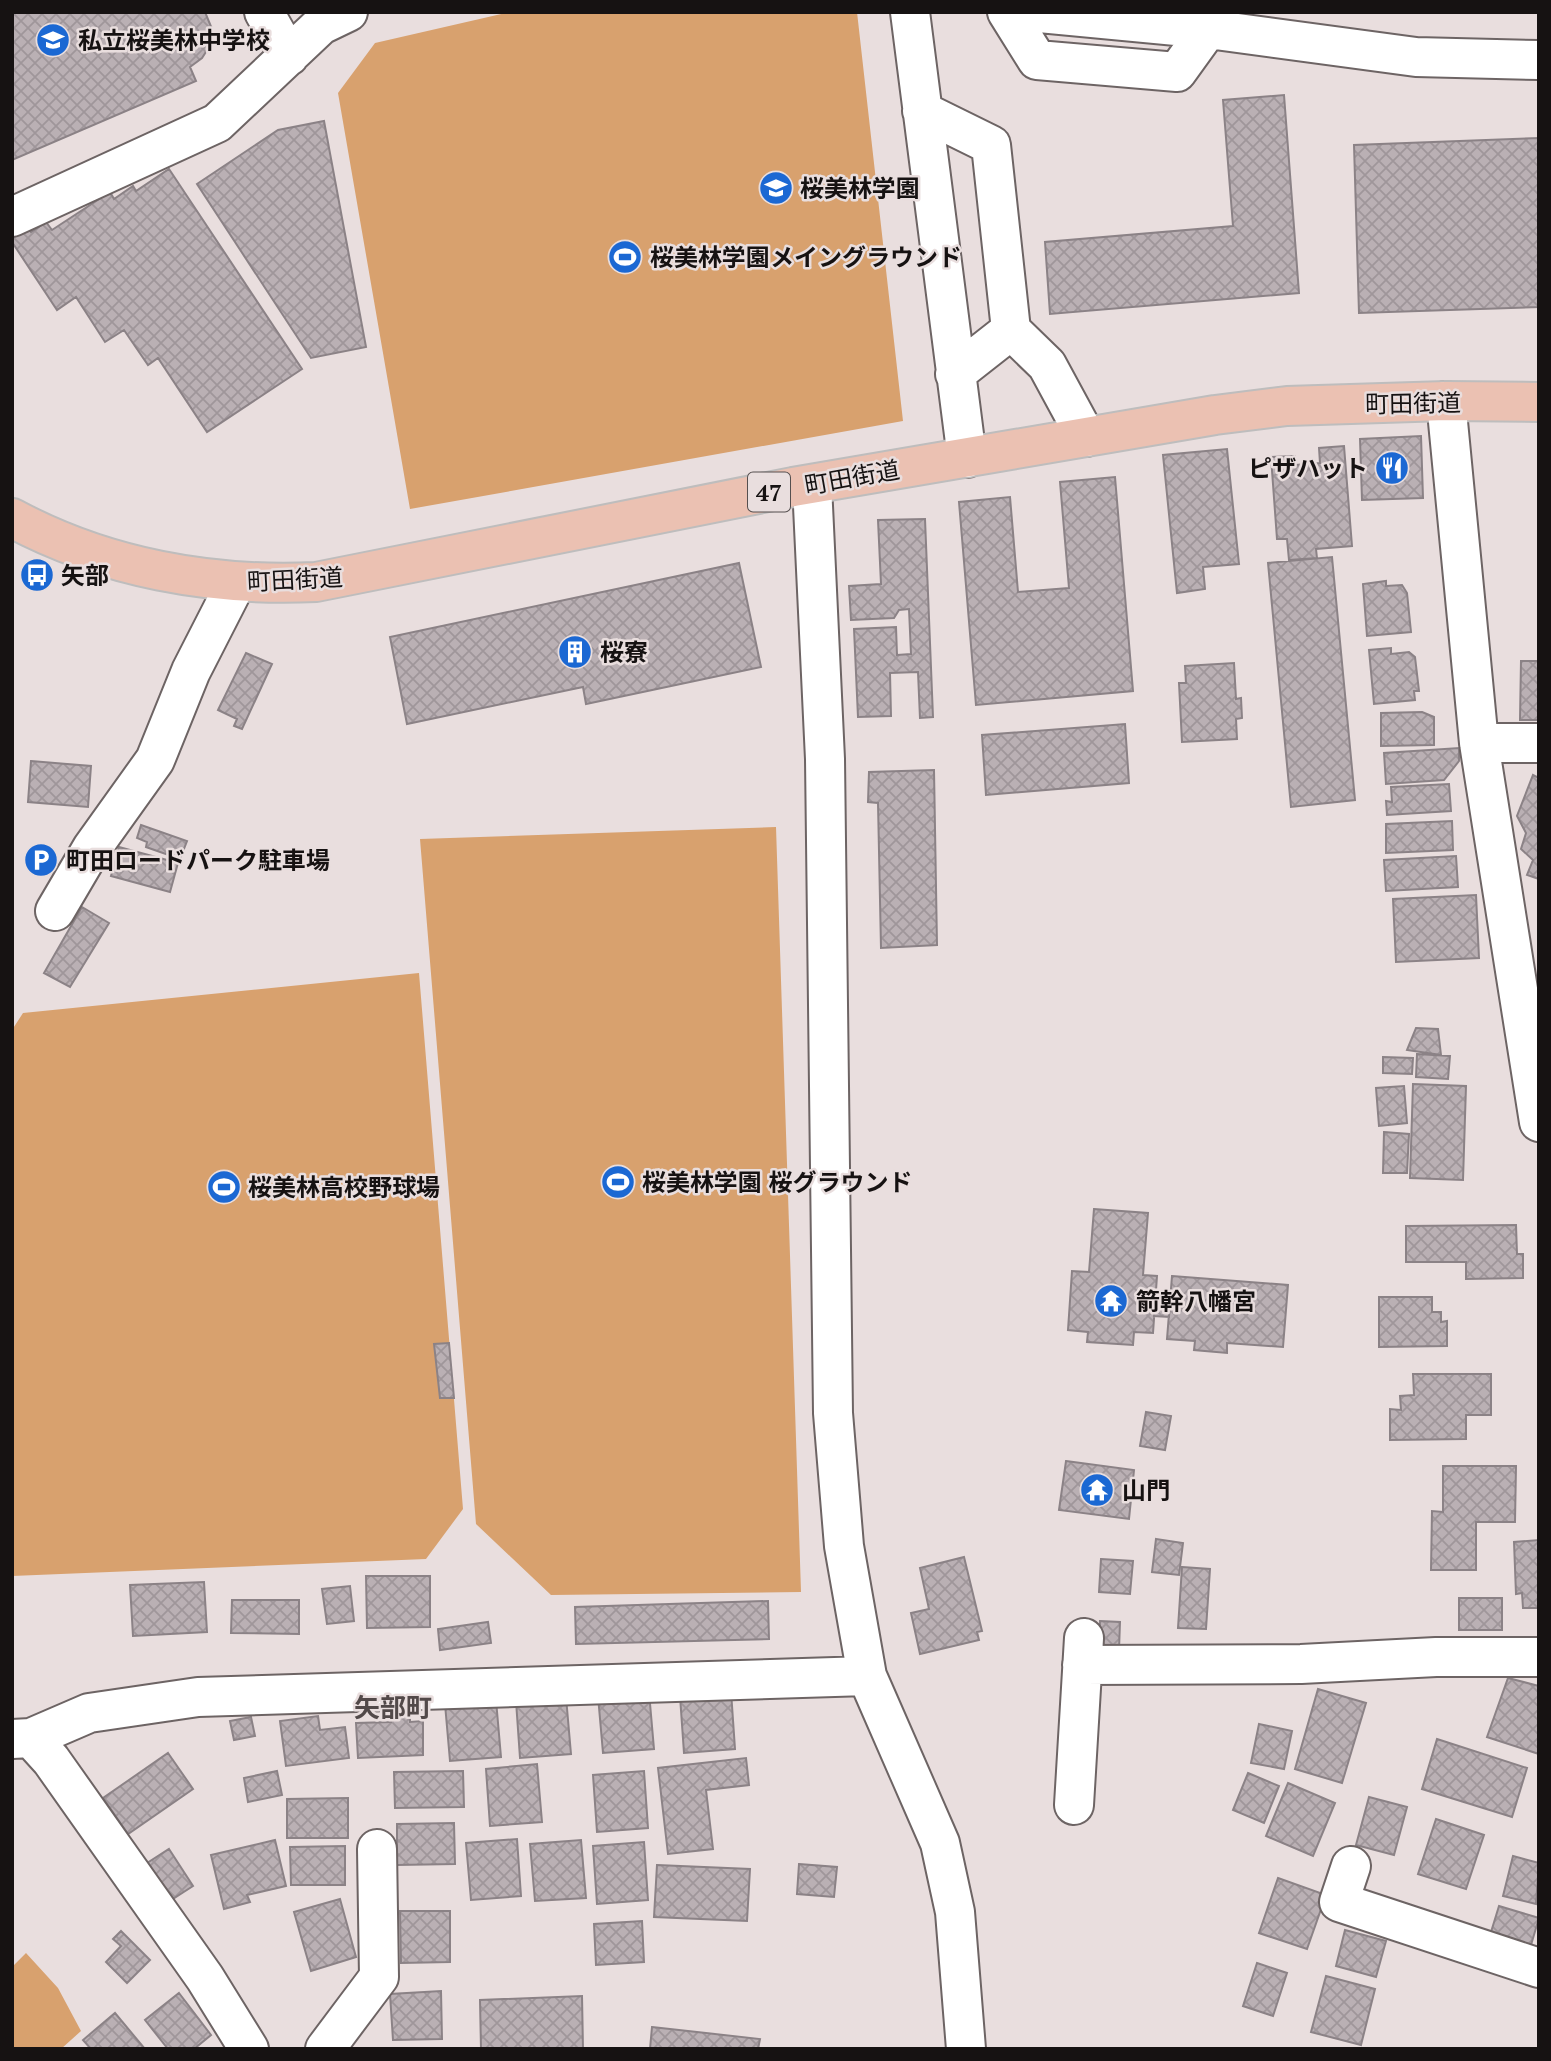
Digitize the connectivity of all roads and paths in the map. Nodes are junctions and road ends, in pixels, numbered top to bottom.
1 (264, 12) edge
2 (348, 12) edge
3 (910, 12) edge
4 (1007, 12) edge
5 (1029, 12) edge
6 (1208, 29) junction
7 (289, 56) junction
8 (1539, 60) edge
9 (922, 111) junction
10 (12, 216) edge
11 (1012, 330) junction
12 (955, 374) junction
13 (1446, 401) junction
14 (1539, 402) edge
15 (1086, 437) junction
16 (967, 458) junction
17 (812, 485) junction
18 (12, 517) edge
19 (236, 583) junction
20 (1479, 743) junction
21 (1539, 743) edge
22 (55, 911) dead end
23 (1539, 1122) edge
24 (1539, 1657) edge
25 (867, 1676) junction
26 (22, 1739) edge
27 (1074, 1805) dead end
28 (377, 1849) dead end
29 (1351, 1866) dead end
30 (1539, 1968) edge
31 (249, 2049) edge
32 (325, 2049) edge
33 (966, 2049) edge

1 - 7 street
2 - 7 street
3 - 9 street
4 - 6 street
5 - 6 street
6 - 8 street
7 - 10 street
9 - 11 street
9 - 12 street
11 - 12 street
11 - 15 street
12 - 16 street
13 - 14 main road, 町田街道 / 47
13 - 15 main road, 町田街道 / 47
13 - 20 street
15 - 16 main road, 町田街道 / 47
16 - 17 main road, 町田街道 / 47
17 - 19 main road, 町田街道 / 47
17 - 25 street
18 - 19 main road, 町田街道 / 47
19 - 22 street
20 - 21 street
20 - 23 street
24 - 27 street
25 - 26 street
25 - 33 street
26 - 31 street
28 - 32 street
29 - 30 street

